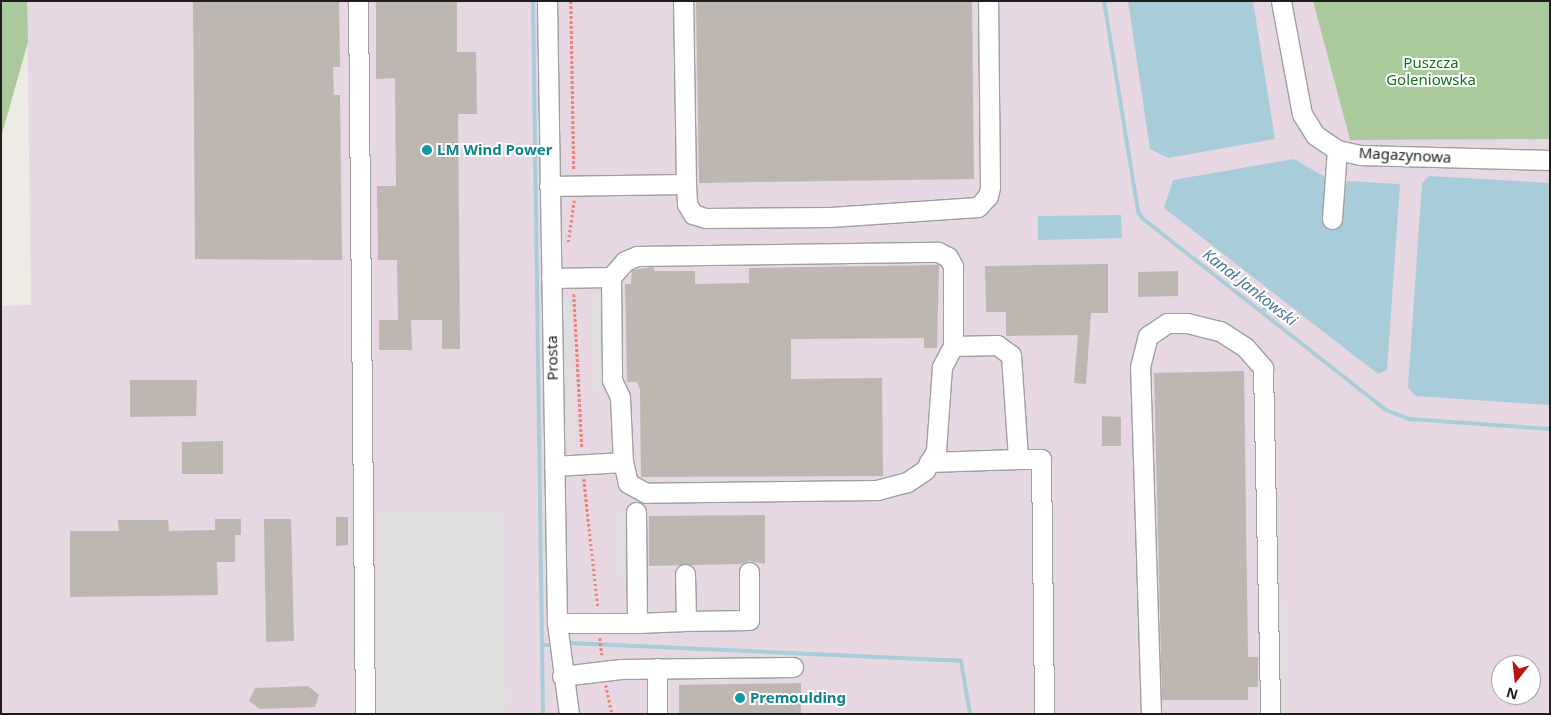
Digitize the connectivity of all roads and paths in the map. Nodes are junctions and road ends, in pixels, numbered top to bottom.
1 (358, 1) edge
2 (547, 1) edge
3 (571, 1) edge
4 (683, 1) edge
5 (988, 1) edge
6 (1281, 1) edge
7 (1337, 150) junction
8 (1550, 160) edge
9 (686, 184) junction
10 (549, 186) junction
11 (574, 186) junction
12 (1332, 219) dead end
13 (568, 247) dead end
14 (611, 277) junction
15 (551, 278) junction
16 (572, 278) junction
17 (954, 346) junction
18 (1018, 459) junction
19 (623, 462) junction
20 (929, 462) junction
21 (583, 465) junction
22 (554, 466) junction
23 (636, 512) dead end
24 (749, 572) dead end
25 (685, 574) dead end
26 (686, 621) junction
27 (557, 623) junction
28 (599, 623) junction
29 (636, 623) junction
30 (793, 667) dead end
31 (657, 668) junction
32 (604, 671) junction
33 (562, 676) junction
34 (365, 714) edge
35 (569, 714) edge
36 (612, 714) edge
37 (657, 714) edge
38 (1044, 714) edge
39 (1151, 714) edge
40 (1270, 714) edge

1 - 34 street
2 - 10 street, Prosta
3 - 11 path
4 - 9 street
5 - 9 street
6 - 7 street, Magazynowa
7 - 8 street, Magazynowa
7 - 12 street
9 - 11 street
10 - 11 street
10 - 15 street, Prosta
11 - 13 path
14 - 16 street
14 - 17 street
14 - 19 street
15 - 16 street
15 - 22 street, Prosta
16 - 21 path
17 - 18 street
17 - 20 street
18 - 20 street
18 - 38 street
19 - 20 street
19 - 21 street
21 - 22 street
21 - 28 path
22 - 27 street, Prosta
23 - 29 street
24 - 26 street
25 - 26 street
26 - 29 street
27 - 28 street
27 - 33 street, Prosta
28 - 29 street
28 - 32 path
30 - 31 street
31 - 32 street
31 - 37 street
32 - 33 street
32 - 36 path
33 - 35 street, Prosta
39 - 40 street

